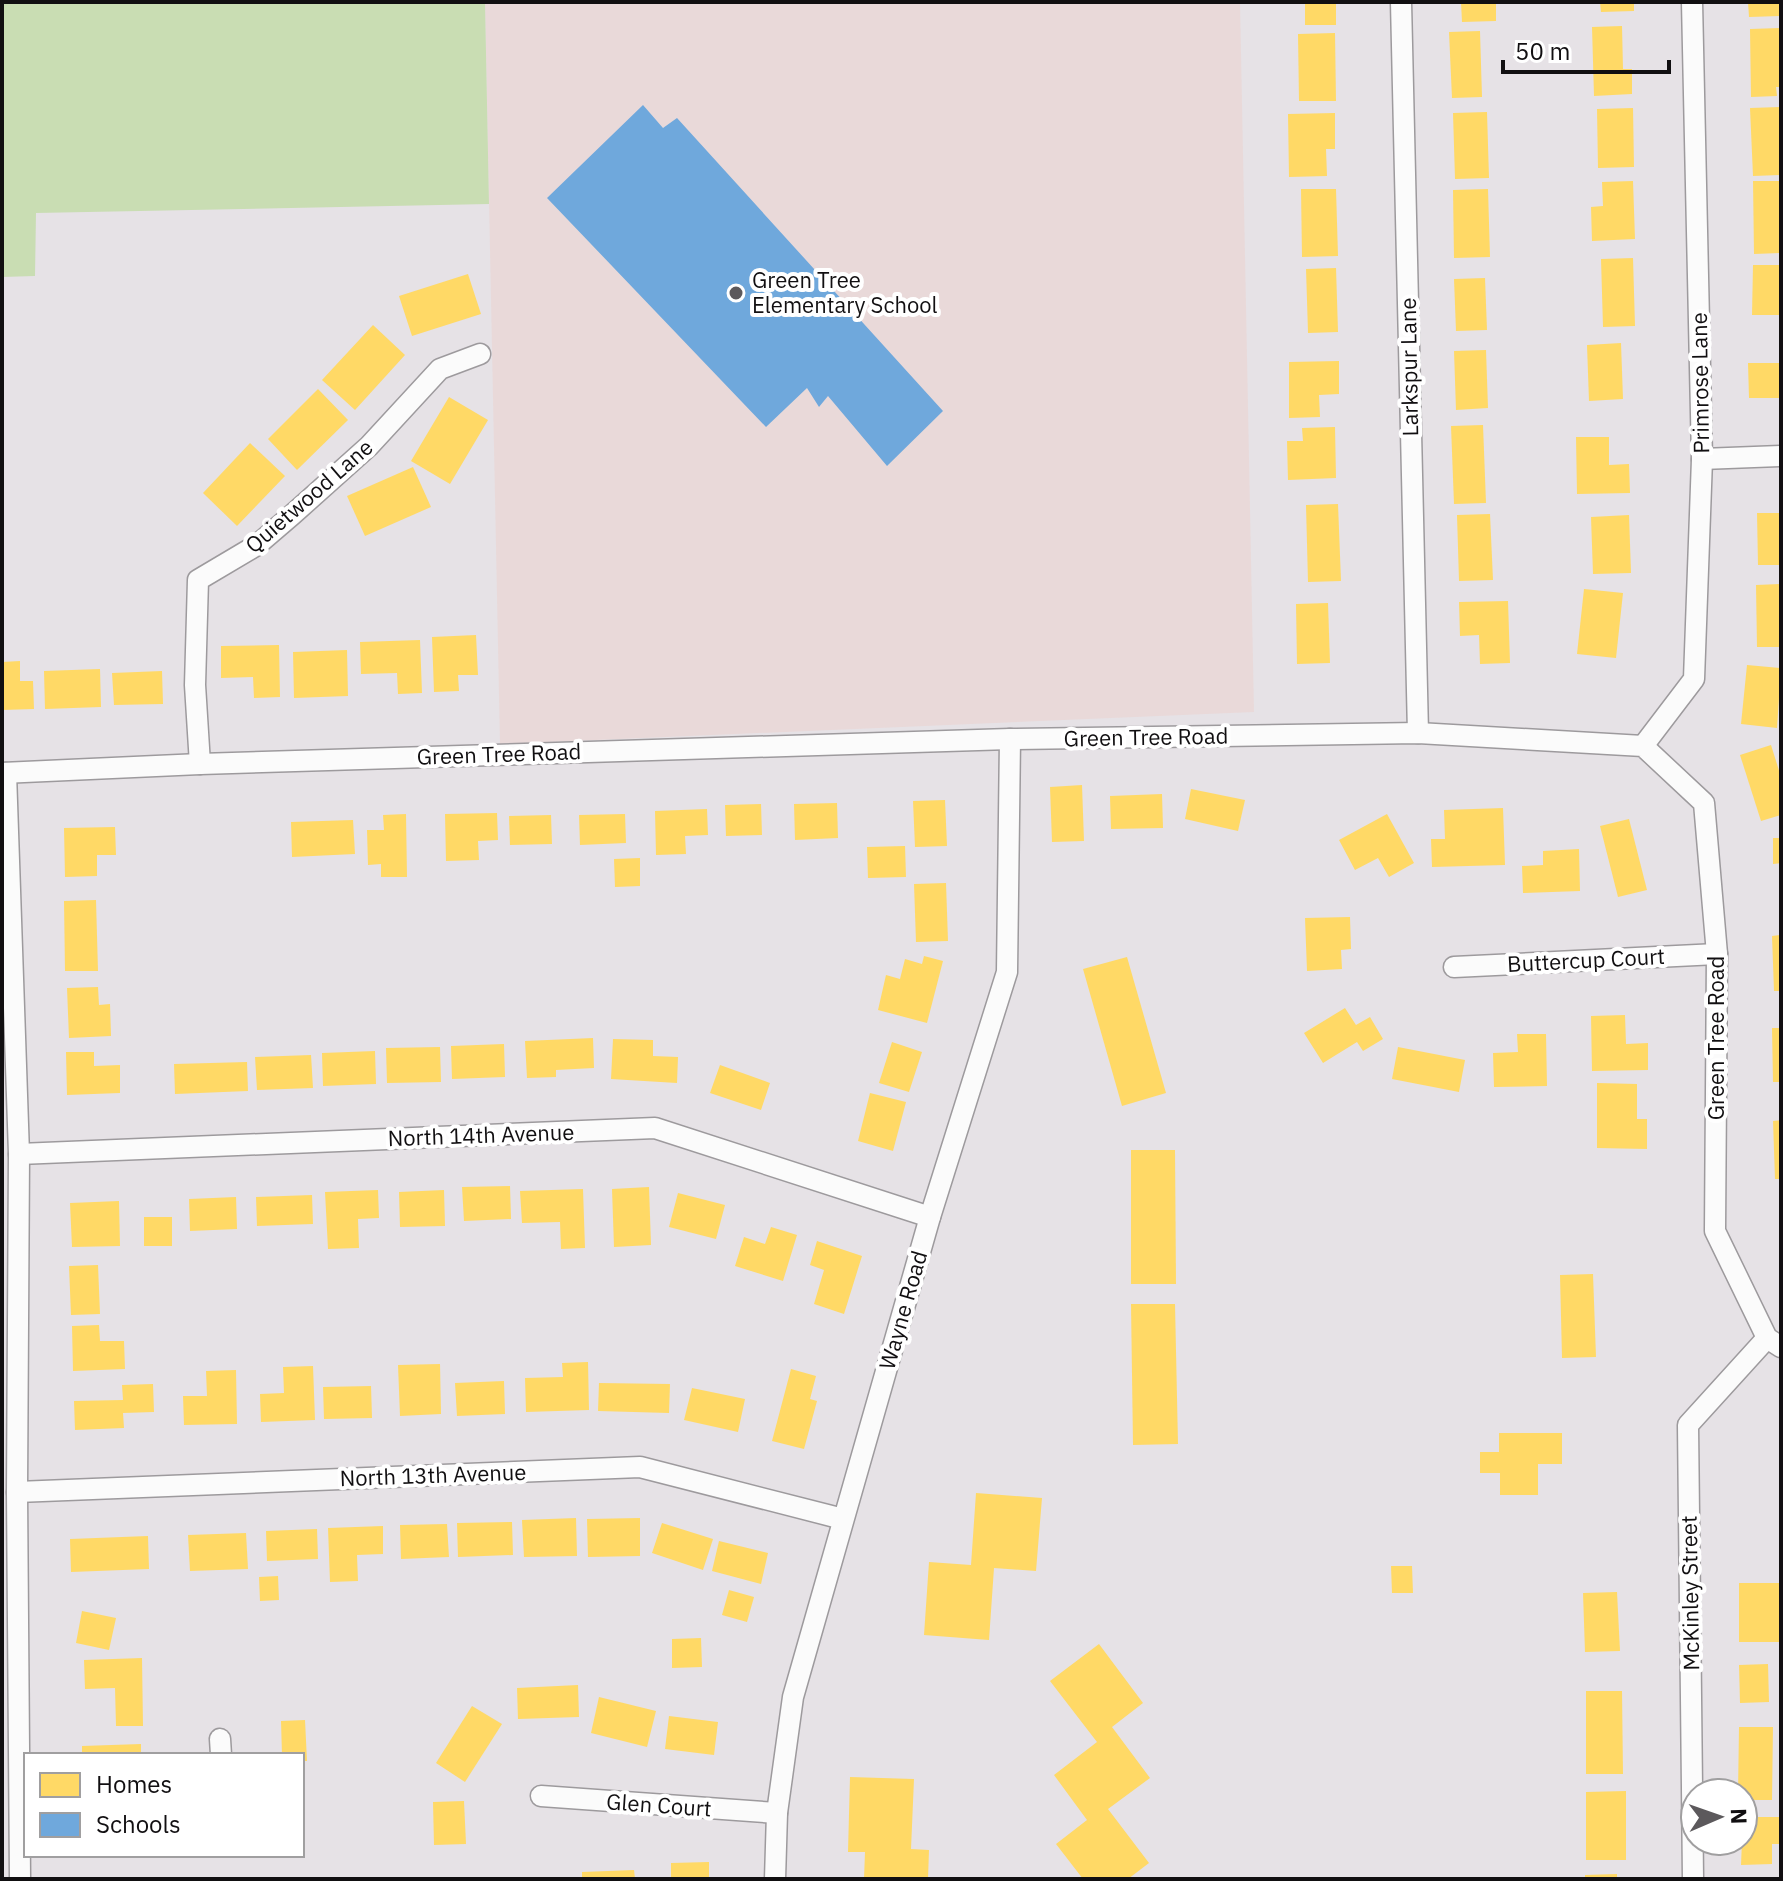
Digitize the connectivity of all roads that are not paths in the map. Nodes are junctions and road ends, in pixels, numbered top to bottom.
1 (1401, 2) edge
2 (1692, 2) edge
3 (480, 354) dead end
4 (1781, 456) edge
5 (1702, 459) junction
6 (1418, 733) junction
7 (1010, 739) junction
8 (1643, 746) junction
9 (200, 764) junction
10 (4, 773) edge
11 (1717, 954) junction
12 (1454, 967) dead end
13 (19, 1154) junction
14 (930, 1217) junction
15 (1774, 1343) edge
16 (17, 1492) junction
17 (843, 1519) junction
18 (25, 1753) edge
19 (541, 1796) dead end
20 (777, 1813) junction
21 (28, 1857) edge
22 (20, 1879) edge
23 (775, 1879) edge
24 (1693, 1879) edge

1 - 6 street, Larkspur Lane
2 - 5 street, Primrose Lane
3 - 9 street, Quietwood Lane
4 - 5 street
5 - 8 street, Primrose Lane
6 - 7 street, Green Tree Road
6 - 8 street, Green Tree Road
7 - 9 street, Green Tree Road
7 - 14 street, Wayne Road
8 - 11 street, Green Tree Road
9 - 10 street, Green Tree Road
10 - 13 street
11 - 12 street, Buttercup Court
11 - 15 street, Green Tree Road
13 - 14 street, North 14th Avenue
13 - 16 street
14 - 17 street, Wayne Road
15 - 24 street, McKinley Street
16 - 17 street, North 13th Avenue
16 - 18 street
17 - 20 street, Wayne Road
19 - 20 street, Glen Court
20 - 23 street, Wayne Road
21 - 22 street

